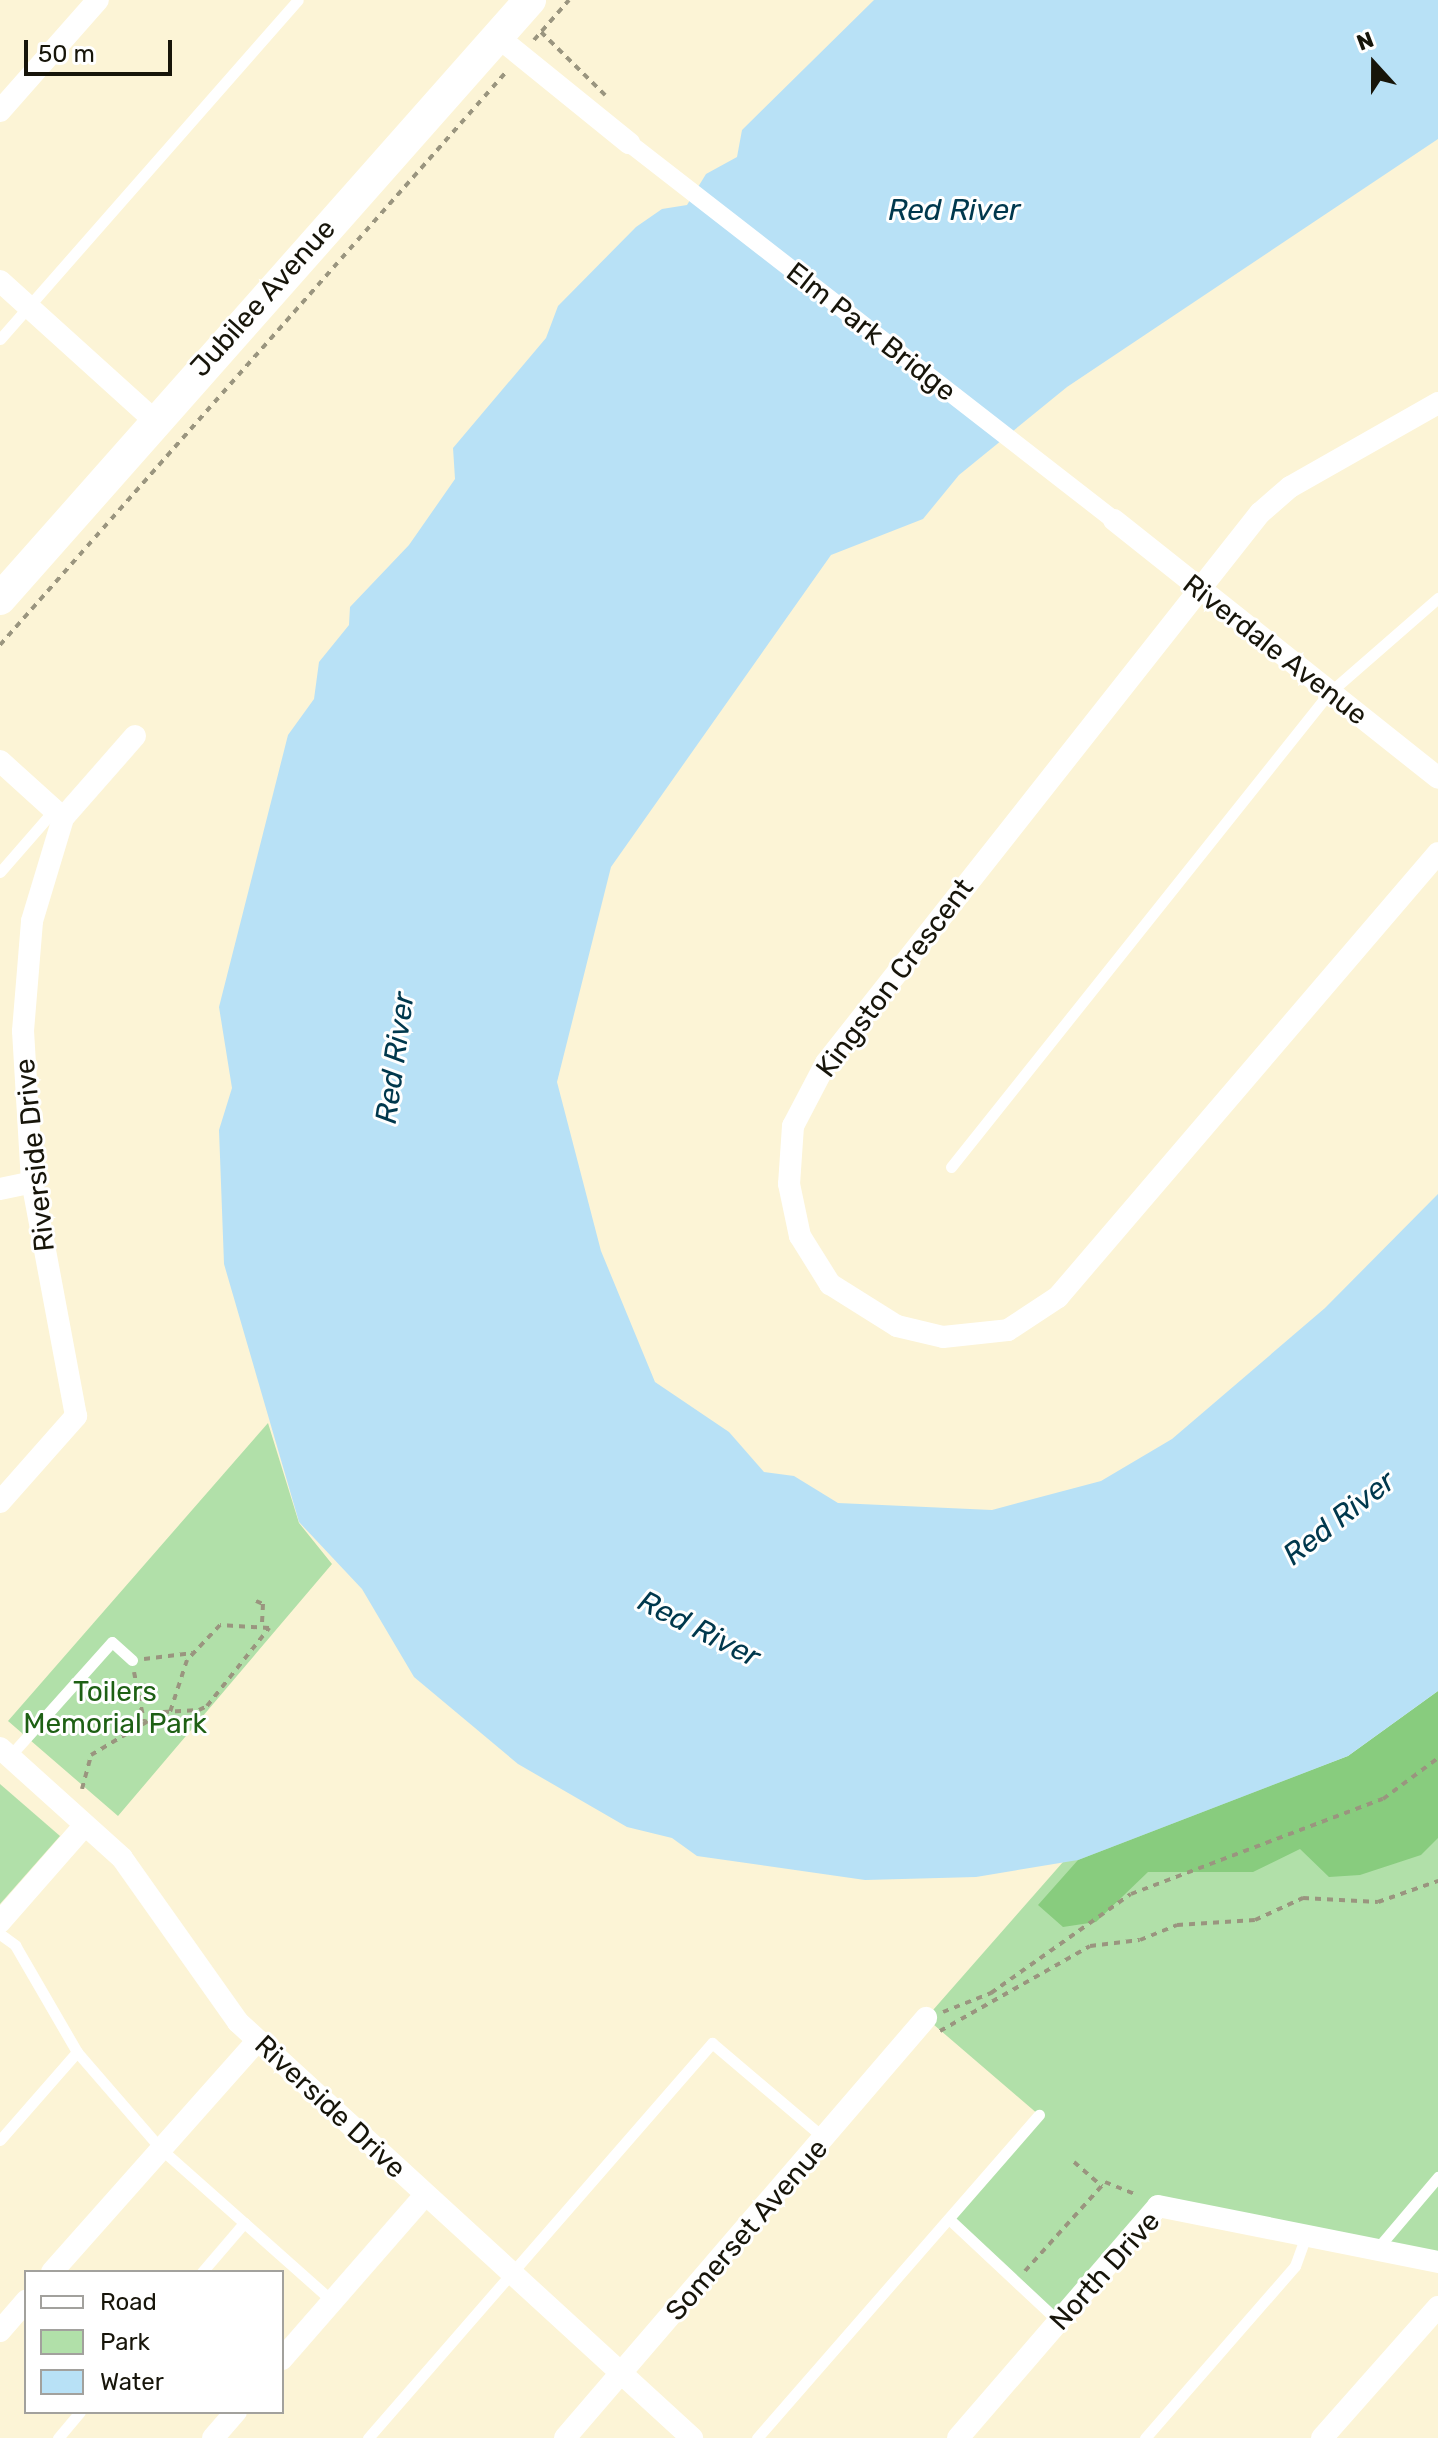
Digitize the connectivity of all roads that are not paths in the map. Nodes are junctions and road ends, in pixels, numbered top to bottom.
1 (98, 0) edge
2 (298, 0) edge
3 (530, 0) edge
4 (509, 46) junction
5 (0, 111) edge
6 (629, 143) joint
7 (0, 281) edge
8 (29, 307) junction
9 (0, 339) edge
10 (1438, 403) edge
11 (154, 420) junction
12 (1114, 520) joint
13 (1196, 589) junction
14 (1438, 598) edge
15 (0, 599) edge
16 (1329, 693) junction
17 (135, 736) dead end
18 (0, 761) edge
19 (1438, 778) edge
20 (58, 814) junction
21 (1438, 853) edge
22 (0, 872) edge
23 (951, 1167) dead end
24 (32, 1182) junction
25 (0, 1189) edge
26 (0, 1502) edge
27 (132, 1660) road end
28 (5, 1752) edge
29 (85, 1825) junction
30 (0, 1922) edge
31 (0, 1934) edge
32 (926, 2018) road end
33 (258, 2040) junction
34 (77, 2052) junction
35 (1039, 2115) dead end
36 (0, 2140) edge
37 (827, 2140) junction
38 (161, 2149) junction
39 (1438, 2177) edge
40 (425, 2195) junction
41 (949, 2219) junction
42 (244, 2223) junction
43 (1306, 2235) junction
44 (1376, 2250) junction
45 (1438, 2262) edge
46 (54, 2270) edge
47 (204, 2270) edge
48 (513, 2274) junction
49 (332, 2301) junction
50 (24, 2303) edge
51 (1438, 2307) edge
52 (1058, 2321) junction
53 (0, 2331) edge
54 (284, 2357) edge
55 (621, 2373) junction
56 (78, 2414) edge
57 (234, 2414) edge
58 (58, 2438) edge
59 (213, 2438) edge
60 (368, 2438) edge
61 (565, 2438) edge
62 (692, 2438) edge
63 (757, 2438) edge
64 (958, 2438) edge
65 (1145, 2438) edge
66 (1322, 2438) edge

1 - 5 street
2 - 8 lane
3 - 4 main road, Jubilee Avenue
4 - 6 street
4 - 11 main road, Jubilee Avenue
6 - 12 street, Elm Park Bridge
7 - 8 street
8 - 9 lane
8 - 11 street
10 - 13 street, Kingston Crescent
11 - 15 main road, Jubilee Avenue
12 - 13 street, Riverdale Avenue
13 - 16 street, Riverdale Avenue
13 - 21 street, Kingston Crescent
14 - 16 lane
16 - 19 street, Riverdale Avenue
16 - 23 lane
17 - 20 street, Riverside Drive
18 - 20 street
20 - 22 lane
20 - 24 street, Riverside Drive
24 - 25 street
24 - 26 street, Riverside Drive
27 - 28 lane
28 - 29 street, Riverside Drive
29 - 30 street
29 - 33 street, Riverside Drive
31 - 34 lane
32 - 37 street, Somerset Avenue
33 - 38 street
33 - 40 street, Riverside Drive
34 - 36 lane
34 - 38 lane
35 - 41 lane
37 - 48 lane
37 - 55 street, Somerset Avenue
38 - 42 lane
38 - 46 street
39 - 44 lane
40 - 48 street, Riverside Drive
40 - 49 street
41 - 52 lane
41 - 63 lane
42 - 47 lane
42 - 49 lane
43 - 44 street, North Drive
43 - 52 street, North Drive
43 - 65 lane
44 - 45 street, North Drive
48 - 55 street, Riverside Drive
48 - 60 lane
49 - 54 street
50 - 53 street
51 - 66 street
52 - 64 street, North Drive
55 - 61 street, Somerset Avenue
55 - 62 street, Riverside Drive
56 - 58 lane
57 - 59 street

